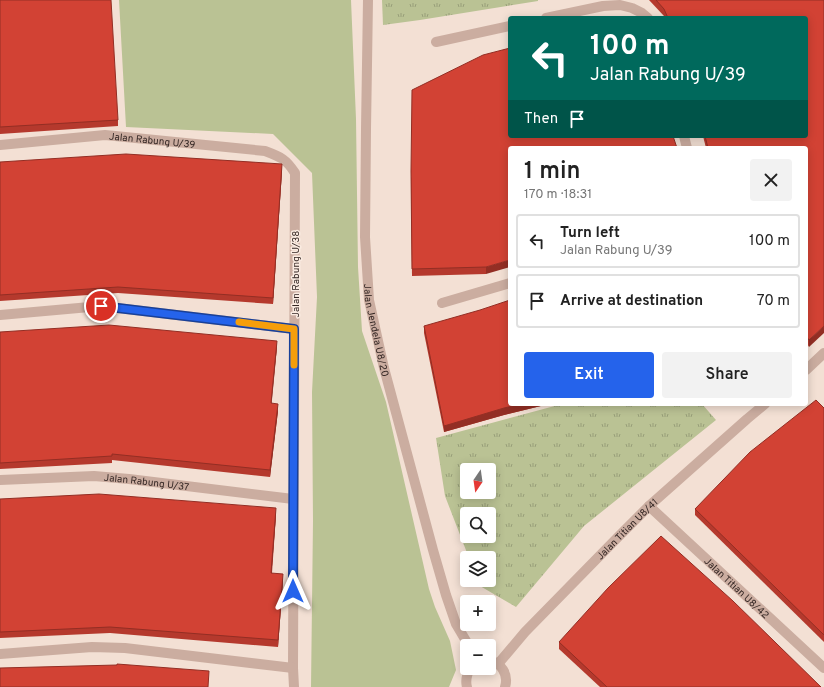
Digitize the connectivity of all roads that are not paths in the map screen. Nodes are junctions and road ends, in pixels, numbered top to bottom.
1 (368, 0) edge
2 (556, 16) edge
3 (646, 16) edge
4 (508, 26) edge
5 (436, 42) dead end
6 (0, 145) edge
7 (295, 173) joint
8 (508, 285) edge
9 (442, 302) dead end
10 (0, 315) edge
11 (294, 329) junction
12 (824, 353) edge
13 (808, 368) edge
14 (763, 406) edge
15 (0, 480) edge
16 (293, 499) junction
17 (649, 506) junction
18 (465, 639) edge
19 (0, 654) edge
20 (496, 660) edge
21 (496, 664) edge
22 (293, 668) junction
23 (824, 668) edge
24 (467, 675) edge
25 (294, 687) edge
26 (468, 687) edge
27 (505, 687) edge

1 - 18 street, Jalan Jendela U8/20
2 - 3 street
4 - 5 street
6 - 7 street, Jalan Rabung U/39
7 - 11 street, Jalan Rabung U/38
8 - 9 street
10 - 11 street
11 - 16 street, Jalan Rabung U/38
12 - 13 street
14 - 17 street, Jalan Titian U8/41
15 - 16 street, Jalan Rabung U/37
16 - 22 street, Jalan Rabung U/38
17 - 20 street, Jalan Titian U8/41
17 - 23 street, Jalan Titian U8/42
19 - 22 street
21 - 27 street
22 - 25 street, Jalan Rabung U/38
24 - 26 street

